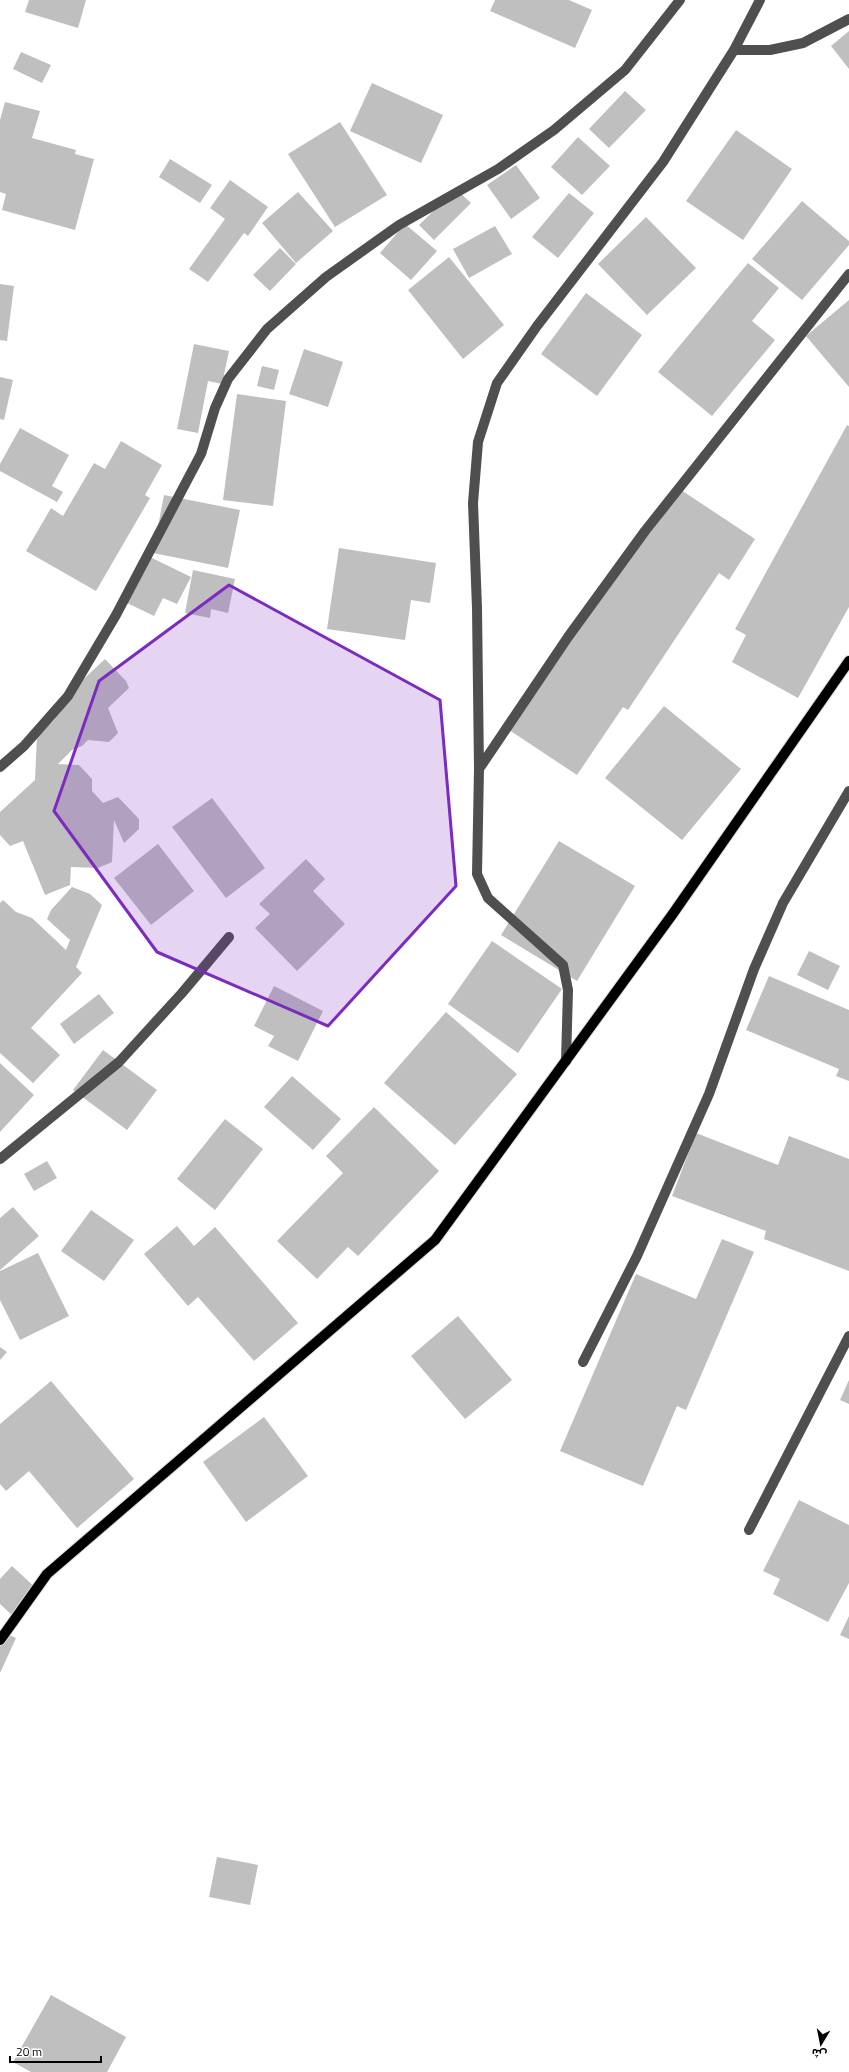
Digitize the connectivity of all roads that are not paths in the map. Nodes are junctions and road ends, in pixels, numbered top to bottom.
1 (680, 0) edge
2 (760, 0) edge
3 (849, 19) edge
4 (734, 50) junction
5 (849, 274) edge
6 (849, 661) edge
7 (0, 767) edge
8 (479, 769) junction
9 (849, 791) edge
10 (229, 937) dead end
11 (566, 1061) junction
12 (0, 1159) edge
13 (849, 1336) edge
14 (583, 1362) dead end
15 (748, 1530) dead end
16 (0, 1640) edge

1 - 7 street
2 - 4 street
3 - 4 street
4 - 8 street
5 - 8 street
6 - 11 main road
8 - 11 street
9 - 14 street
10 - 12 street
11 - 16 main road
13 - 15 street

